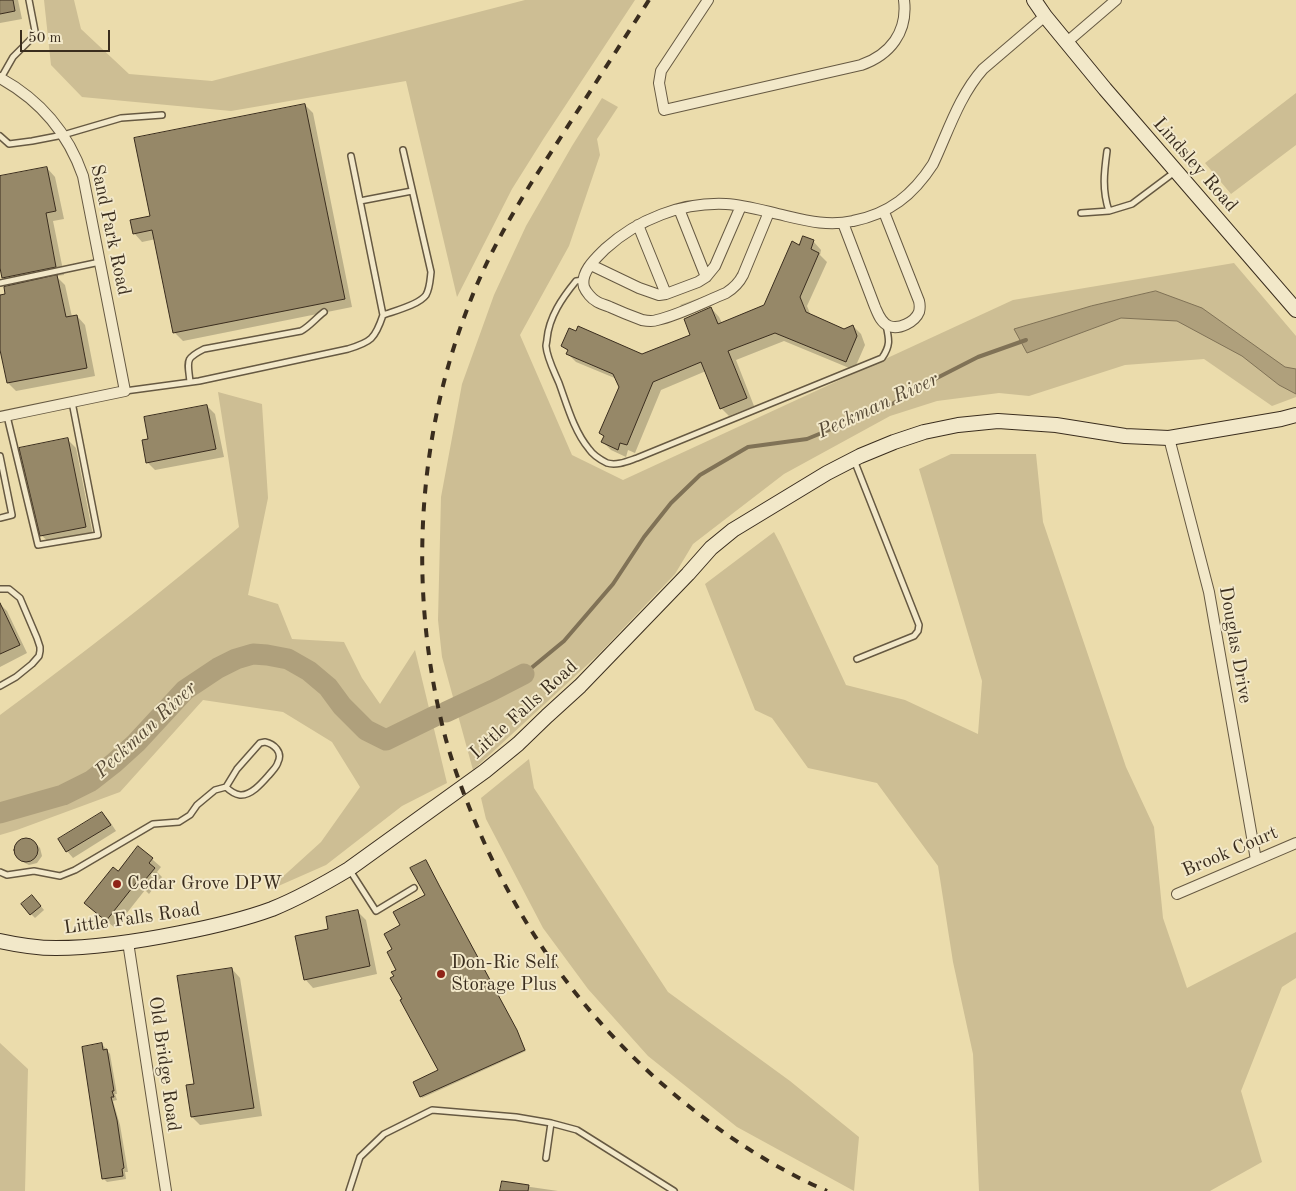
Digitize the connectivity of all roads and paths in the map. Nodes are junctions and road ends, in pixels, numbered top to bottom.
1 (29, 0) edge
2 (708, 0) edge
3 (904, 0) edge
4 (1034, 0) edge
5 (1116, 0) edge
6 (1045, 16) junction
7 (1067, 42) junction
8 (0, 78) edge
9 (162, 114) dead end
10 (63, 135) junction
11 (0, 136) edge
12 (402, 150) dead end
13 (1107, 151) dead end
14 (351, 156) dead end
15 (1176, 171) junction
16 (412, 191) junction
17 (360, 201) junction
18 (741, 206) junction
19 (679, 209) junction
20 (1109, 211) junction
21 (769, 212) junction
22 (884, 212) junction
23 (1080, 213) dead end
24 (843, 223) junction
25 (638, 226) junction
26 (100, 262) junction
27 (591, 265) junction
28 (706, 277) junction
29 (584, 280) junction
30 (0, 283) edge
31 (666, 294) junction
32 (1296, 310) edge
33 (324, 312) dead end
34 (383, 315) junction
35 (886, 324) junction
36 (190, 382) junction
37 (125, 391) junction
38 (72, 402) junction
39 (1296, 414) edge
40 (4, 417) edge
41 (1168, 438) junction
42 (0, 456) edge
43 (854, 459) junction
44 (0, 518) edge
45 (0, 589) edge
46 (857, 659) dead end
47 (0, 686) edge
48 (226, 787) junction
49 (1296, 843) edge
50 (1256, 860) junction
51 (349, 869) junction
52 (0, 872) edge
53 (414, 888) dead end
54 (1177, 894) dead end
55 (0, 941) edge
56 (128, 942) junction
57 (551, 1122) junction
58 (546, 1158) dead end
59 (166, 1191) edge
60 (349, 1191) edge
61 (674, 1191) edge

1 - 8 lane
2 - 3 street
4 - 6 street, Lindsley Road
5 - 7 street
6 - 7 street, Lindsley Road
6 - 22 street
7 - 15 street, Lindsley Road
8 - 10 street, Sand Park Road
9 - 10 lane
10 - 11 lane
10 - 26 street, Sand Park Road
12 - 16 lane
13 - 20 lane
14 - 17 lane
15 - 20 lane
15 - 32 street, Lindsley Road
16 - 17 lane
16 - 34 lane
17 - 34 lane
18 - 19 street
18 - 21 street
18 - 28 street
19 - 25 street
19 - 28 street
20 - 23 lane
21 - 24 street
21 - 29 street
22 - 24 street
22 - 35 street
24 - 35 street
25 - 27 street
25 - 31 street
26 - 30 lane
26 - 37 street, Sand Park Road
27 - 29 street
27 - 31 street
28 - 31 street
29 - 35 lane
33 - 36 lane
34 - 36 lane
36 - 37 lane
37 - 38 street
38 - 40 street
38 - 40 lane
39 - 41 street, Little Falls Road
41 - 43 street, Little Falls Road
41 - 50 street, Douglas Drive
42 - 44 lane
43 - 46 lane
43 - 51 street, Little Falls Road
45 - 47 lane
48 - 48 lane
48 - 52 lane
49 - 50 street, Brook Court
50 - 54 street, Brook Court
51 - 53 lane
51 - 56 street, Little Falls Road
55 - 56 street, Little Falls Road
56 - 59 street, Old Bridge Road
57 - 58 lane
57 - 60 lane
57 - 61 lane

